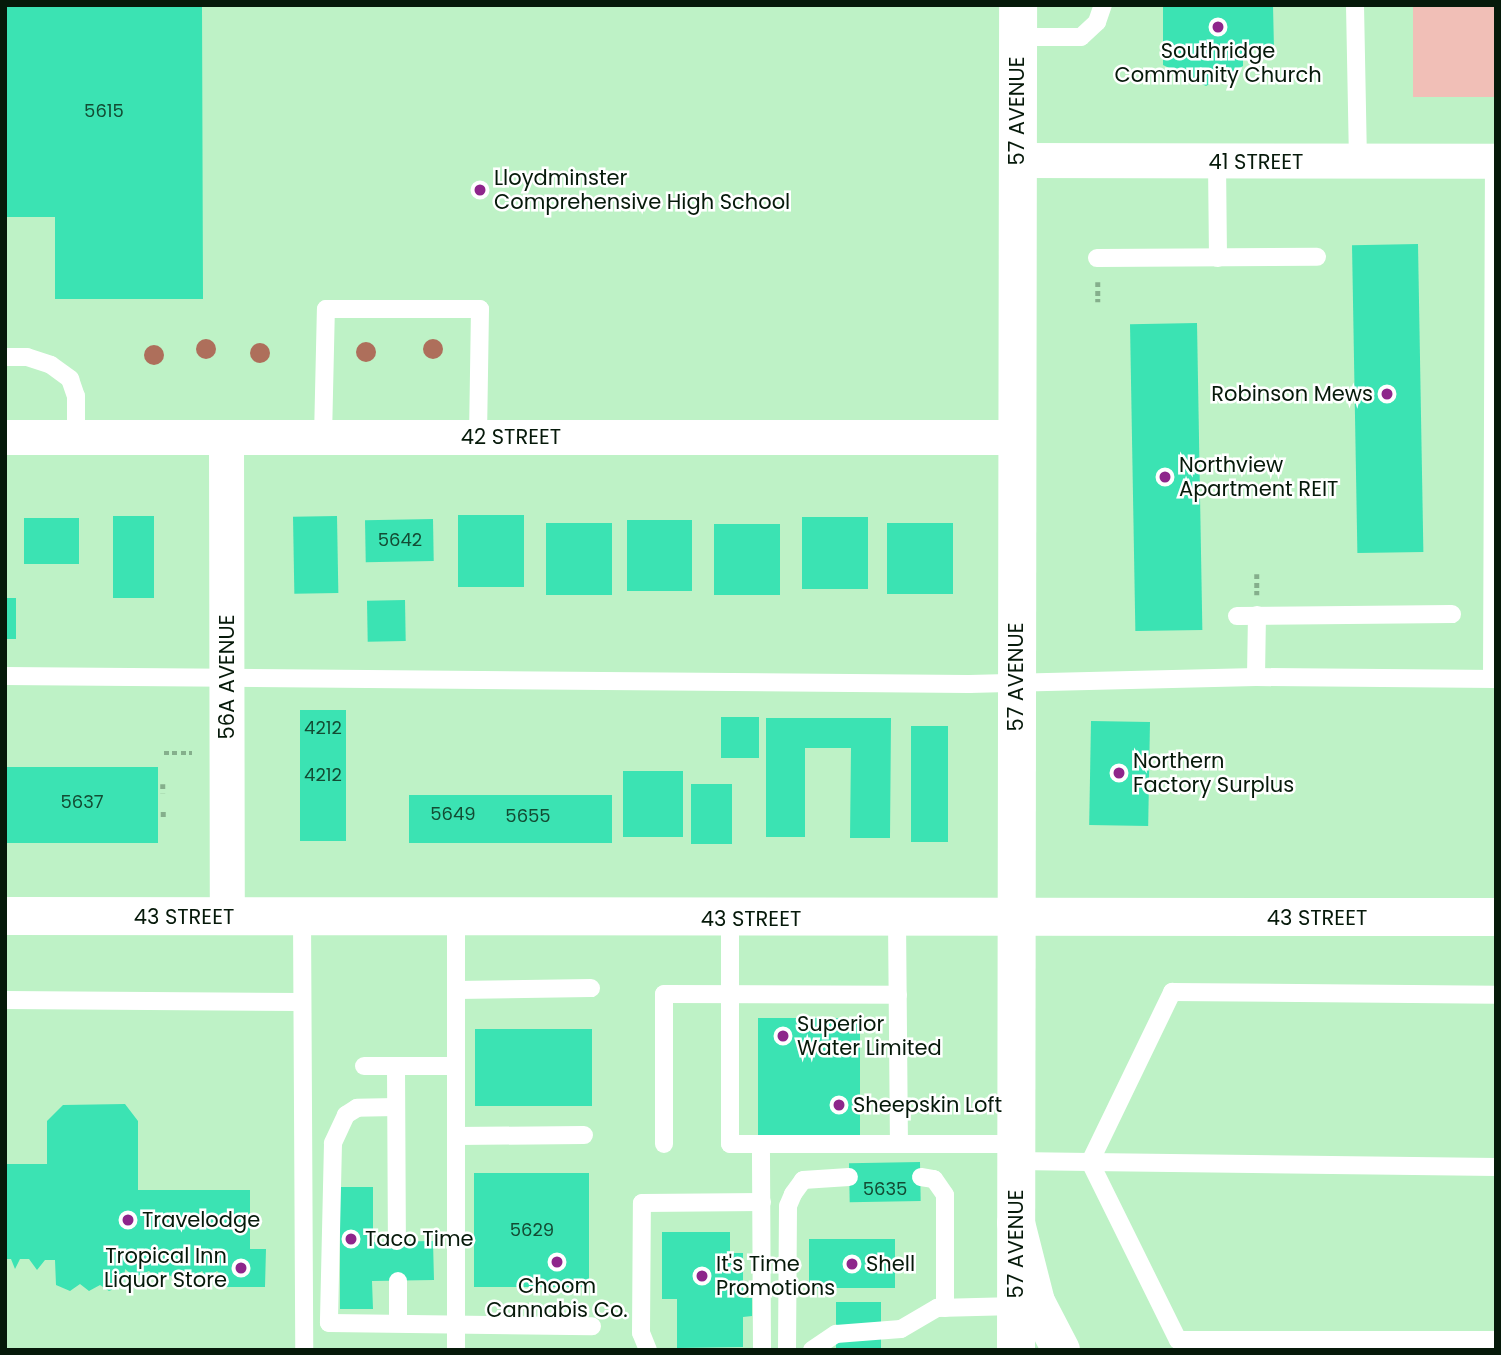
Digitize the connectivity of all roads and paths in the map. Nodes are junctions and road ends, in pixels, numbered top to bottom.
1 (1103, 5) edge
2 (1355, 5) edge
3 (1018, 21) edge
4 (1017, 160) junction
5 (1495, 161) edge
6 (1217, 162) junction
7 (1358, 162) junction
8 (1317, 257) dead end
9 (1097, 258) dead end
10 (1218, 258) junction
11 (5, 357) edge
12 (5, 437) edge
13 (76, 438) junction
14 (226, 438) junction
15 (323, 438) junction
16 (478, 438) junction
17 (1017, 438) junction
18 (1452, 614) dead end
19 (1257, 615) junction
20 (1237, 616) dead end
21 (5, 676) edge
22 (227, 677) junction
23 (1256, 677) junction
24 (1494, 679) edge
25 (1016, 682) junction
26 (164, 753) dead end
27 (192, 753) dead end
28 (163, 783) dead end
29 (163, 793) dead end
30 (163, 810) dead end
31 (163, 817) dead end
32 (5, 916) edge
33 (1496, 916) edge
34 (228, 917) junction
35 (302, 917) junction
36 (456, 918) junction
37 (730, 919) junction
38 (897, 919) junction
39 (1016, 920) junction
40 (591, 988) dead end
41 (456, 990) junction
42 (730, 994) junction
43 (898, 995) junction
44 (1496, 995) edge
45 (5, 1000) edge
46 (301, 1002) junction
47 (364, 1066) dead end
48 (456, 1066) junction
49 (396, 1067) junction
50 (396, 1107) junction
51 (584, 1135) dead end
52 (456, 1136) junction
53 (664, 1144) dead end
54 (761, 1144) junction
55 (898, 1144) junction
56 (1016, 1153) junction
57 (1090, 1162) junction
58 (1496, 1167) edge
59 (849, 1177) dead end
60 (921, 1177) dead end
61 (762, 1202) junction
62 (1016, 1223) junction
63 (397, 1241) dead end
64 (398, 1281) dead end
65 (1016, 1306) junction
66 (945, 1308) junction
67 (398, 1323) junction
68 (456, 1324) junction
69 (592, 1326) dead end
70 (1496, 1340) edge
71 (304, 1350) edge
72 (456, 1350) edge
73 (648, 1350) edge
74 (762, 1350) edge
75 (787, 1350) edge
76 (812, 1350) edge
77 (1016, 1350) edge
78 (1061, 1350) edge

1 - 3 lane
2 - 7 lane
3 - 4 main road, 57 AVENUE
4 - 6 street, 41 STREET
4 - 17 main road, 57 AVENUE
5 - 7 street, 41 STREET
5 - 24 lane
6 - 7 street, 41 STREET
6 - 10 lane
8 - 10 lane
9 - 10 lane
11 - 13 lane
12 - 13 street, 42 STREET
13 - 14 street, 42 STREET
14 - 15 street, 42 STREET
14 - 22 street, 56A AVENUE
15 - 16 street, 42 STREET
15 - 16 lane
16 - 17 street, 42 STREET
17 - 25 main road, 57 AVENUE
18 - 19 lane
19 - 20 lane
19 - 23 lane
21 - 22 lane
22 - 25 lane
22 - 34 street, 56A AVENUE
23 - 24 lane
23 - 25 lane
25 - 39 main road, 57 AVENUE
26 - 27 path
28 - 29 path
30 - 31 path
32 - 34 main road, 43 STREET
33 - 39 main road, 43 STREET
34 - 35 main road, 43 STREET
35 - 36 main road, 43 STREET
35 - 46 lane
36 - 37 main road, 43 STREET
36 - 41 lane
37 - 38 main road, 43 STREET
37 - 42 lane
38 - 39 main road, 43 STREET
38 - 43 lane
39 - 56 main road, 57 AVENUE
40 - 41 lane
41 - 48 lane
42 - 43 lane
42 - 53 lane
42 - 54 lane
43 - 55 lane
44 - 57 lane
45 - 46 lane
46 - 71 lane
47 - 49 lane
48 - 49 lane
48 - 52 lane
49 - 50 lane
50 - 63 lane
50 - 67 lane
51 - 52 lane
52 - 68 lane
54 - 55 lane
54 - 61 lane
55 - 56 lane
56 - 57 lane
56 - 62 main road, 57 AVENUE
57 - 58 lane
57 - 70 lane
59 - 75 lane
60 - 66 lane
61 - 73 lane
61 - 74 lane
62 - 65 main road, 57 AVENUE
62 - 78 main road
64 - 67 lane
65 - 66 lane
65 - 77 main road, 57 AVENUE
66 - 76 lane
67 - 68 lane
68 - 69 lane
68 - 72 lane

